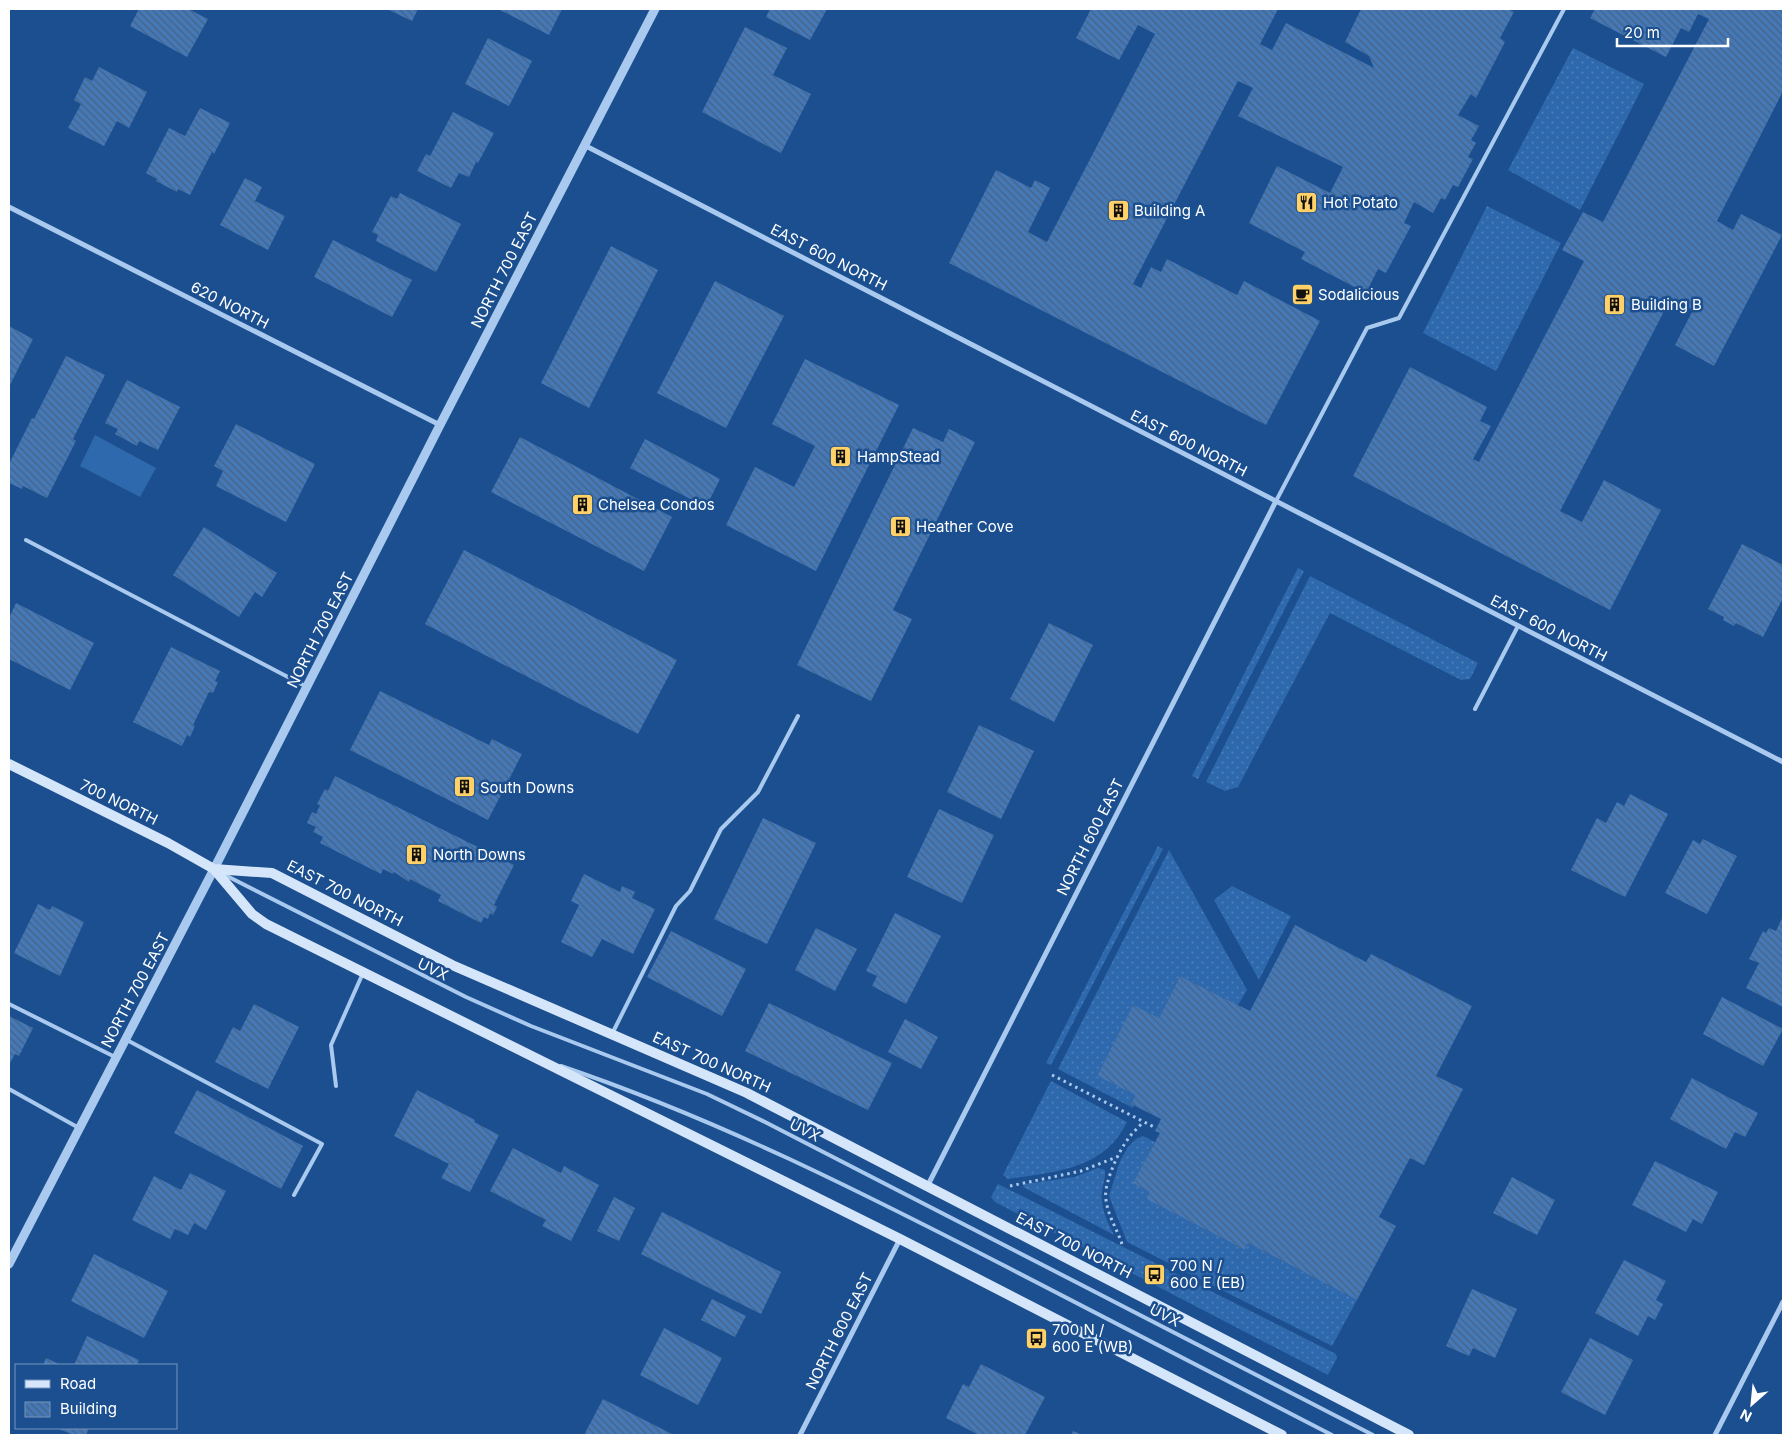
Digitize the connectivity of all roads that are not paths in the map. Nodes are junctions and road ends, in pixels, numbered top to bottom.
1 (655, 9) edge
2 (1564, 9) edge
3 (584, 145) junction
4 (9, 207) edge
5 (440, 425) junction
6 (1276, 501) junction
7 (26, 540) dead end
8 (1518, 626) junction
9 (307, 687) junction
10 (1475, 709) dead end
11 (798, 716) dead end
12 (1783, 762) edge
13 (9, 764) edge
14 (214, 869) junction
15 (363, 973) junction
16 (9, 1004) edge
17 (612, 1034) junction
18 (125, 1039) junction
19 (528, 1054) junction
20 (115, 1057) junction
21 (336, 1086) dead end
22 (9, 1089) edge
23 (79, 1128) junction
24 (928, 1185) junction
25 (294, 1195) dead end
26 (900, 1239) junction
27 (9, 1264) edge
28 (1783, 1302) edge
29 (800, 1435) edge
30 (1282, 1435) edge
31 (1332, 1435) edge
32 (1373, 1435) edge
33 (1409, 1435) edge
34 (1715, 1435) edge

1 - 3 street, NORTH 700 EAST
2 - 6 lane
3 - 5 street, NORTH 700 EAST
3 - 6 street, EAST 600 NORTH
4 - 5 street, 620 NORTH
5 - 9 street, NORTH 700 EAST
6 - 8 street, EAST 600 NORTH
6 - 24 street, NORTH 600 EAST
7 - 9 lane
8 - 10 lane
8 - 12 street, EAST 600 NORTH
9 - 14 street, NORTH 700 EAST
11 - 17 lane
13 - 14 main road, 700 NORTH
14 - 15 main road
14 - 17 main road, EAST 700 NORTH
14 - 18 street, NORTH 700 EAST
14 - 32 lane, UVX
15 - 19 main road
15 - 21 lane
16 - 20 lane
17 - 24 main road, EAST 700 NORTH
18 - 20 street, NORTH 700 EAST
18 - 25 lane
19 - 26 main road
19 - 31 lane, UVX
20 - 23 street, NORTH 700 EAST
22 - 23 lane
23 - 27 street, NORTH 700 EAST
24 - 33 main road, EAST 700 NORTH
26 - 29 street, NORTH 600 EAST
26 - 30 main road
28 - 34 street

